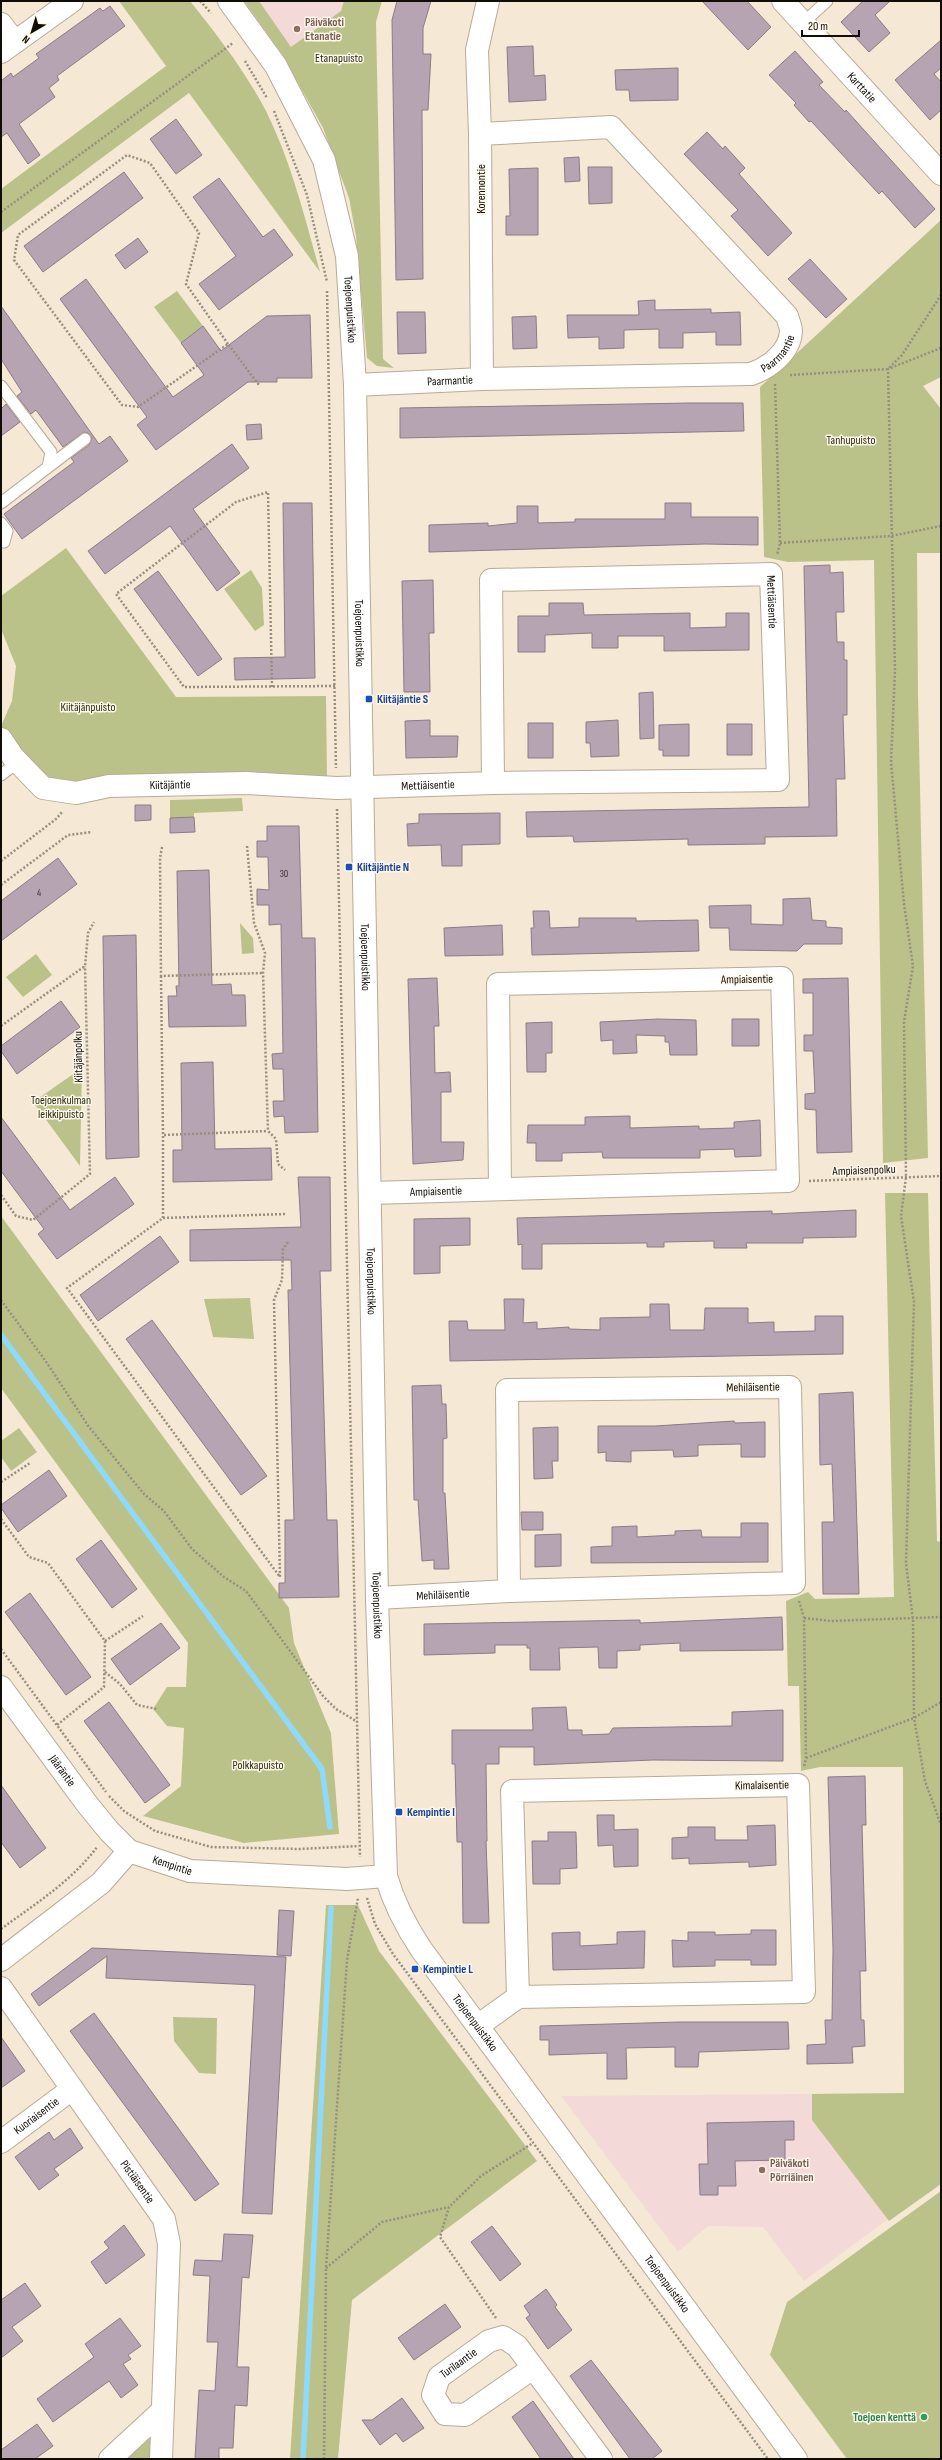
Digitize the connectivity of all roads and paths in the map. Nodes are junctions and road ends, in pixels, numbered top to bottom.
1 (72, 1) edge
2 (229, 1) edge
3 (488, 1) edge
4 (783, 1) edge
5 (827, 1) edge
6 (803, 23) junction
7 (1, 24) edge
8 (234, 42) dead end
9 (8, 47) edge
10 (480, 134) junction
11 (941, 174) edge
12 (1, 212) edge
13 (941, 295) edge
14 (228, 344) junction
15 (941, 348) edge
16 (888, 369) junction
17 (775, 376) dead end
18 (782, 376) dead end
19 (482, 380) junction
20 (259, 385) dead end
21 (355, 385) junction
22 (3, 393) edge
23 (85, 439) dead end
24 (48, 467) junction
25 (1, 503) edge
26 (1, 523) edge
27 (941, 526) edge
28 (891, 536) junction
29 (4, 542) dead end
30 (780, 543) junction
31 (771, 574) junction
32 (335, 686) dead end
33 (272, 687) junction
34 (1, 739) edge
35 (18, 762) junction
36 (1, 775) edge
37 (493, 783) junction
38 (363, 786) junction
39 (76, 793) junction
40 (92, 832) dead end
41 (247, 846) dead end
42 (162, 847) dead end
43 (1, 861) edge
44 (1, 885) edge
45 (94, 922) dead end
46 (85, 966) junction
47 (263, 974) junction
48 (160, 976) junction
49 (1, 1026) edge
50 (268, 1131) junction
51 (163, 1135) junction
52 (285, 1170) dead end
53 (941, 1176) edge
54 (906, 1177) junction
55 (788, 1181) junction
56 (500, 1189) junction
57 (371, 1193) junction
58 (1, 1195) edge
59 (285, 1214) dead end
60 (163, 1218) junction
61 (288, 1242) dead end
62 (1, 1300) edge
63 (30, 1462) dead end
64 (1, 1482) edge
65 (1, 1519) edge
66 (794, 1583) junction
67 (509, 1591) junction
68 (377, 1598) junction
69 (143, 1616) dead end
70 (941, 1617) edge
71 (804, 1618) junction
72 (912, 1620) junction
73 (105, 1641) junction
74 (1, 1649) edge
75 (104, 1671) junction
76 (1, 1687) edge
77 (941, 1702) edge
78 (156, 1709) dead end
79 (914, 1718) junction
80 (356, 1720) dead end
81 (57, 1724) junction
82 (806, 1758) junction
83 (798, 1785) junction
84 (124, 1811) junction
85 (941, 1825) edge
86 (109, 1831) junction
87 (358, 1846) dead end
88 (129, 1851) junction
89 (386, 1876) junction
90 (362, 1878) junction
91 (1, 1929) edge
92 (1, 1960) edge
93 (1, 1988) edge
94 (518, 1997) junction
95 (478, 2025) junction
96 (72, 2089) junction
97 (1, 2142) edge
98 (533, 2143) dead end
99 (449, 2207) junction
100 (326, 2268) junction
101 (516, 2346) junction
102 (533, 2368) junction
103 (162, 2411) junction
104 (110, 2459) edge
105 (161, 2459) edge
106 (324, 2459) edge
107 (601, 2459) edge
108 (796, 2459) edge

1 - 9 street
2 - 21 street, Toejoenpuistikko
3 - 10 street, Korennontie
4 - 6 street, Karttatie
5 - 6 lane
6 - 11 street, Karttatie
7 - 9 street
8 - 12 path
10 - 19 street, Korennontie
10 - 19 street, Paarmantie
13 - 16 path
14 - 14 path
14 - 20 path
15 - 16 path
16 - 18 path
16 - 28 path
17 - 30 path
19 - 21 street, Paarmantie
21 - 38 street, Toejoenpuistikko
22 - 24 lane
23 - 24 lane
24 - 25 lane
26 - 29 lane
27 - 28 path
28 - 30 path
28 - 54 path
30 - 31 path
31 - 37 street, Mettiäisentie
31 - 37 street, Mettiäisentie
32 - 33 path
33 - 33 path
34 - 35 street, Kiitäjäntie
35 - 36 lane
35 - 39 street, Kiitäjäntie
37 - 38 street, Mettiäisentie
38 - 39 street, Kiitäjäntie
38 - 57 street, Toejoenpuistikko
39 - 43 path
40 - 44 path
41 - 47 path
42 - 48 path
45 - 46 path
46 - 49 path
46 - 58 path, Kiitäjänpolku
47 - 48 path
47 - 50 path
48 - 51 path
50 - 51 path
50 - 52 path
51 - 60 path
53 - 54 path, Ampiaisenpolku
54 - 55 path, Ampiaisenpolku
54 - 72 path
55 - 56 street, Ampiaisentie
55 - 56 street, Ampiaisentie
56 - 57 street, Ampiaisentie
57 - 68 street, Toejoenpuistikko
59 - 60 path
60 - 61 path
62 - 80 path
63 - 64 path
65 - 73 path
66 - 67 street, Mehiläisentie
66 - 67 street, Mehiläisentie
66 - 71 path
67 - 68 street, Mehiläisentie
68 - 89 street, Toejoenpuistikko
69 - 73 path
70 - 72 path
71 - 72 path
71 - 82 path
72 - 79 path
73 - 75 path
74 - 81 path
75 - 78 path
75 - 81 path
76 - 86 street, Jääräntie
77 - 79 path
79 - 82 path
79 - 85 path
81 - 84 path
82 - 83 path
83 - 94 street, Kimalaisentie
83 - 94 street, Kimalaisentie
84 - 86 path
84 - 87 path
86 - 88 street, Jääräntie
86 - 91 path
88 - 90 street, Kempintie
88 - 92 street
89 - 90 street, Kempintie
89 - 95 street, Toejoenpuistikko
90 - 100 path
93 - 96 street, Pistiäisentie
94 - 95 street
95 - 108 street, Toejoenpuistikko
96 - 97 street, Kuoriaisentie
96 - 103 street, Pistiäisentie
98 - 99 path
99 - 100 path
99 - 101 path
100 - 106 path
101 - 102 street, Turilaantie
101 - 102 street, Turilaantie
102 - 107 street, Turilaantie
103 - 104 street
103 - 105 street, Pistiäisentie

